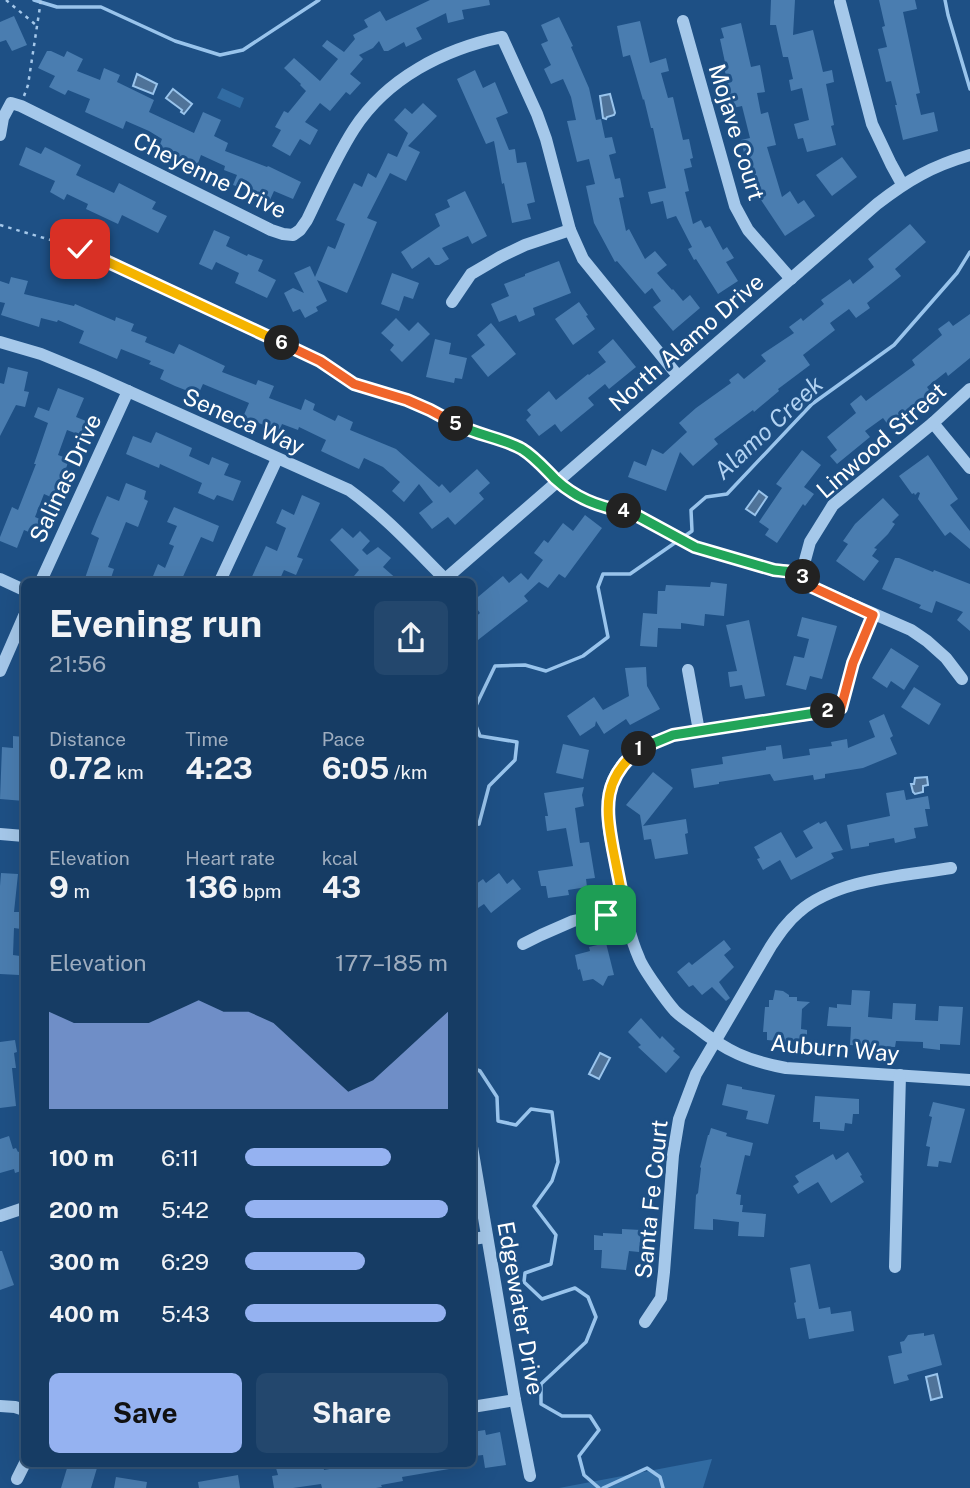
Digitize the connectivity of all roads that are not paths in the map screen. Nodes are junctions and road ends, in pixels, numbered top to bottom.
1 (840, 2) dead end
2 (683, 21) dead end
3 (0, 135) edge
4 (970, 155) edge
5 (902, 184) junction
6 (570, 230) junction
7 (791, 279) junction
8 (452, 302) dead end
9 (0, 342) edge
10 (678, 376) junction
11 (970, 389) edge
12 (128, 391) junction
13 (933, 423) junction
14 (277, 459) junction
15 (970, 468) edge
16 (42, 578) edge
17 (221, 578) edge
18 (442, 578) edge
19 (446, 578) edge
20 (0, 579) edge
21 (21, 589) edge
22 (873, 615) junction
23 (21, 623) edge
24 (688, 670) dead end
25 (0, 671) edge
26 (962, 679) dead end
27 (699, 731) junction
28 (0, 834) edge
29 (21, 836) edge
30 (951, 868) dead end
31 (625, 910) junction
32 (523, 944) dead end
33 (715, 1042) junction
34 (900, 1075) junction
35 (970, 1080) edge
36 (476, 1171) edge
37 (21, 1209) edge
38 (0, 1216) edge
39 (487, 1237) junction
40 (476, 1238) edge
41 (895, 1267) dead end
42 (645, 1322) dead end
43 (515, 1399) junction
44 (0, 1406) edge
45 (476, 1406) edge
46 (21, 1409) edge
47 (23, 1467) edge
48 (530, 1476) dead end
49 (17, 1479) dead end

1 - 5 street
2 - 7 street, Mojave Court
3 - 6 street, Cheyenne Drive
4 - 5 street, North Alamo Drive
5 - 7 street, North Alamo Drive
6 - 8 street
6 - 10 street, Cheyenne Drive
7 - 10 street, North Alamo Drive
9 - 12 street, Seneca Way
10 - 19 street, North Alamo Drive
11 - 13 street, Linwood Street
12 - 14 street, Seneca Way
12 - 16 street, Salinas Drive
13 - 15 street
13 - 22 street, Linwood Street
14 - 17 street
14 - 18 street, Seneca Way
20 - 21 street
22 - 26 street
22 - 27 street, Auburn Way
23 - 25 street
24 - 27 street
27 - 31 street, Auburn Way
28 - 29 street
30 - 33 street, Santa Fe Court
31 - 32 street
31 - 33 street, Auburn Way
33 - 34 street, Auburn Way
33 - 42 street, Santa Fe Court
34 - 35 street, Auburn Way
34 - 41 street
36 - 39 street, Edgewater Drive
37 - 38 street
39 - 40 street
39 - 43 street, Edgewater Drive
43 - 45 street
43 - 48 street, Edgewater Drive
44 - 46 street
47 - 49 street

